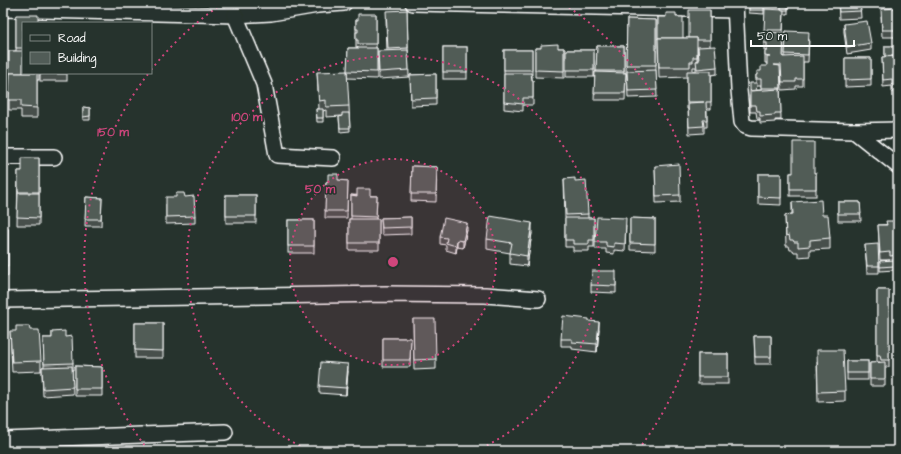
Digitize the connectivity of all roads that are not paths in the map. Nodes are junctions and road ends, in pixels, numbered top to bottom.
1 (344, 3) edge
2 (413, 3) edge
3 (735, 6) edge
4 (3, 9) edge
5 (235, 15) junction
6 (898, 130) edge
7 (854, 131) junction
8 (3, 157) edge
9 (54, 157) dead end
10 (333, 158) dead end
11 (898, 166) edge
12 (538, 299) dead end
13 (3, 300) edge
14 (225, 432) dead end
15 (3, 440) edge

1 - 5 street
2 - 3 street
3 - 7 street
4 - 5 street
5 - 10 street
6 - 7 street
7 - 11 street
8 - 9 street
12 - 13 street
14 - 15 street

